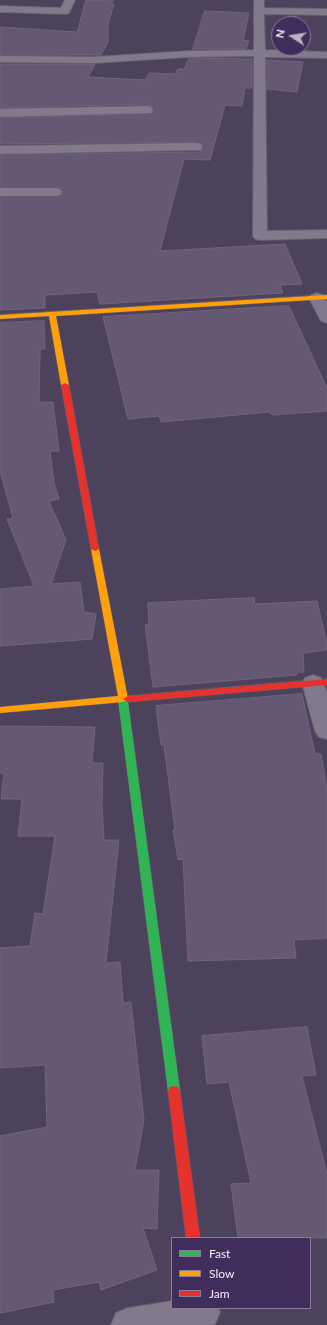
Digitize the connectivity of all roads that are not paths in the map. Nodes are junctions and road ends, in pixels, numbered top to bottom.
1 (70, 0) edge
2 (259, 5) edge
3 (0, 9) edge
4 (327, 12) edge
5 (259, 53) junction
6 (327, 55) edge
7 (0, 59) edge
8 (147, 110) dead end
9 (0, 113) edge
10 (196, 147) dead end
11 (0, 150) edge
12 (0, 192) edge
13 (55, 192) dead end
14 (327, 234) edge
15 (322, 297) edge
16 (52, 313) junction
17 (0, 317) edge
18 (327, 318) edge
19 (320, 683) edge
20 (123, 699) junction
21 (0, 710) edge
22 (327, 732) edge
23 (194, 1237) edge
24 (204, 1315) edge
25 (128, 1325) edge

1 - 3 street
2 - 4 street
2 - 5 street
5 - 6 street
5 - 7 street
5 - 14 street
8 - 9 street
10 - 11 street
12 - 13 street
15 - 16 street
15 - 18 street
16 - 17 street
16 - 20 street
19 - 20 street
19 - 22 street
20 - 21 street
20 - 23 street
24 - 25 street

